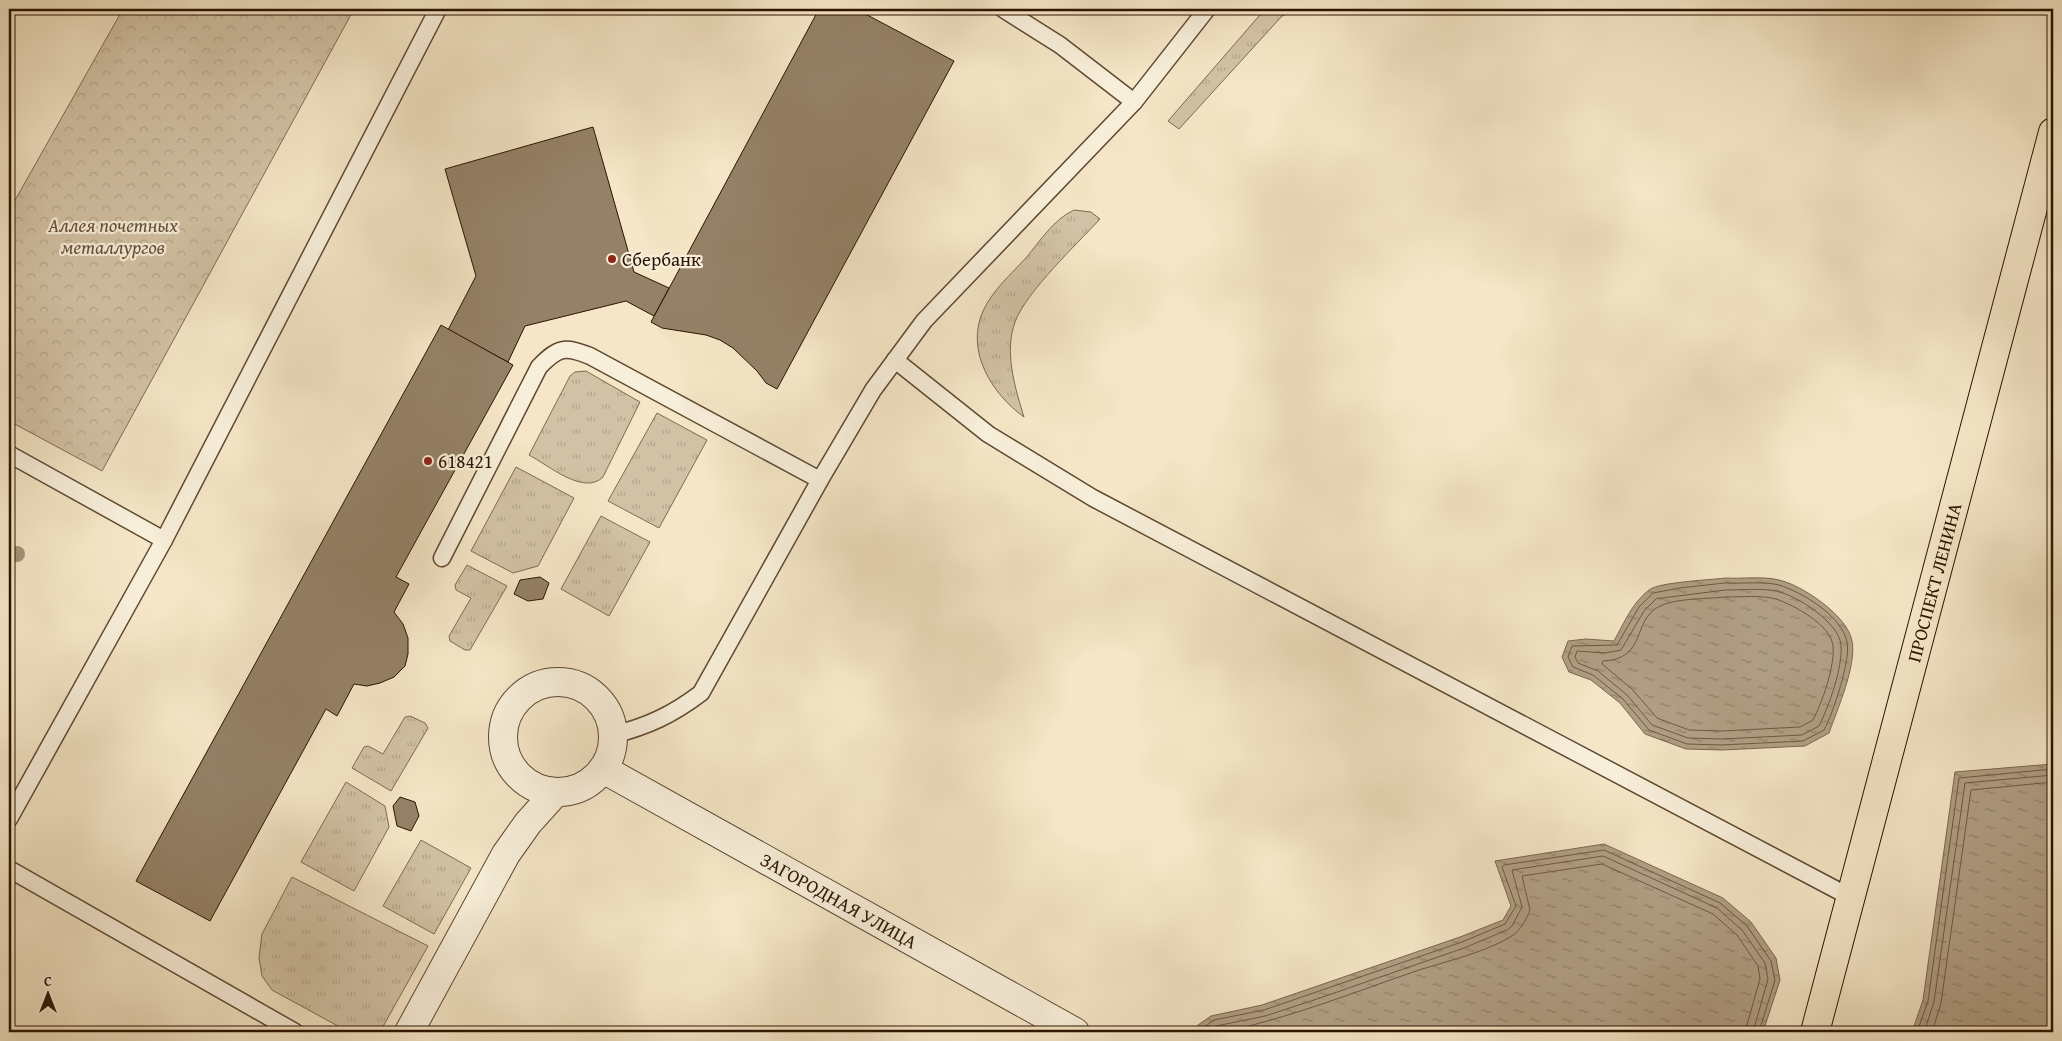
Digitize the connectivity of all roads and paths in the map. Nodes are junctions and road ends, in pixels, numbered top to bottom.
1 (438, 9) edge
2 (1003, 9) edge
3 (1207, 9) edge
4 (1134, 102) junction
5 (2053, 132) edge
6 (894, 360) junction
7 (9, 454) edge
8 (820, 480) junction
9 (164, 540) junction
10 (442, 558) dead end
11 (613, 735) junction
12 (603, 769) junction
13 (555, 793) junction
14 (9, 819) edge
15 (9, 869) edge
16 (1852, 898) junction
17 (295, 1032) edge
18 (409, 1032) edge
19 (1075, 1032) edge
20 (1815, 1032) edge

1 - 9 lane
2 - 4 lane
3 - 4 lane
4 - 6 lane
5 - 16 main road, ПРОСПЕКТ ЛЕНИНА
6 - 8 lane
6 - 16 lane
7 - 9 lane
8 - 10 lane
8 - 11 lane
9 - 14 lane
11 - 12 street
11 - 13 street
12 - 13 street
12 - 19 street, ЗАГОРОДНАЯ УЛИЦА
13 - 18 street
15 - 17 lane
16 - 20 main road, ПРОСПЕКТ ЛЕНИНА

